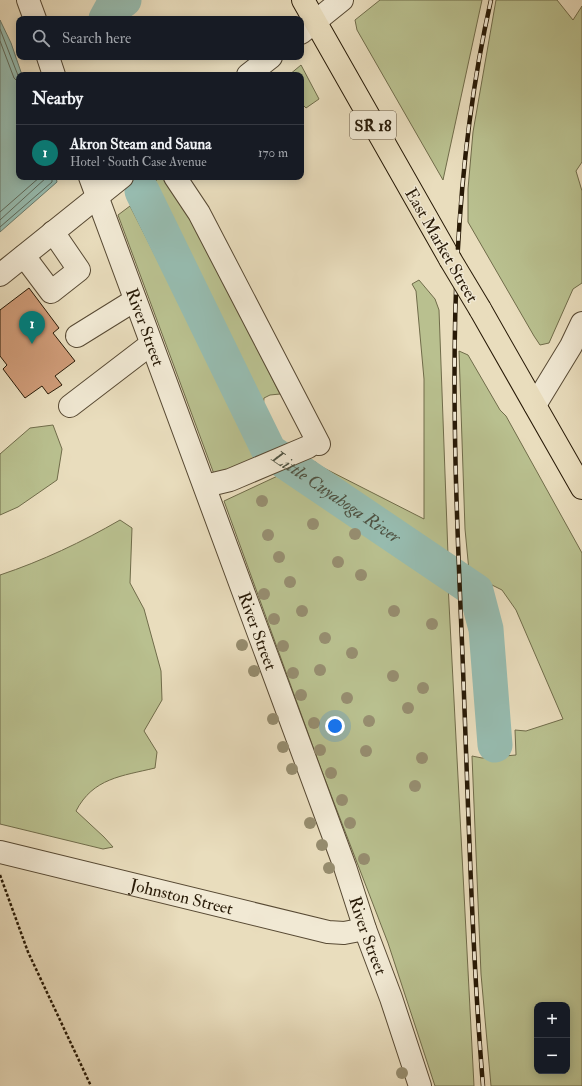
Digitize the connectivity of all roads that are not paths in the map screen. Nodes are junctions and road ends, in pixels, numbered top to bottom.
1 (28, 0) edge
2 (303, 0) edge
3 (342, 0) edge
4 (34, 16) edge
5 (309, 27) edge
6 (49, 60) edge
7 (266, 60) edge
8 (53, 72) edge
9 (252, 72) edge
10 (117, 180) edge
11 (177, 180) edge
12 (94, 187) edge
13 (53, 232) junction
14 (24, 256) junction
15 (0, 275) edge
16 (134, 300) junction
17 (582, 323) edge
18 (77, 336) dead end
19 (151, 344) junction
20 (535, 405) junction
21 (70, 406) dead end
22 (204, 486) junction
23 (582, 488) edge
24 (0, 852) edge
25 (365, 929) junction
26 (420, 1086) edge

1 - 4 street
2 - 5 main road, East Market Street / SR 18
3 - 5 street
5 - 20 main road, East Market Street / SR 18, bridge
6 - 8 street
7 - 9 street
10 - 12 street
11 - 22 street
12 - 13 street
12 - 16 street, River Street
13 - 14 street
13 - 14 street
14 - 15 street
16 - 18 street
16 - 19 street, River Street
17 - 20 street
19 - 21 street
19 - 22 street, River Street
20 - 23 main road, East Market Street / SR 18
22 - 25 street, River Street
24 - 25 street, Johnston Street
25 - 26 street, River Street

